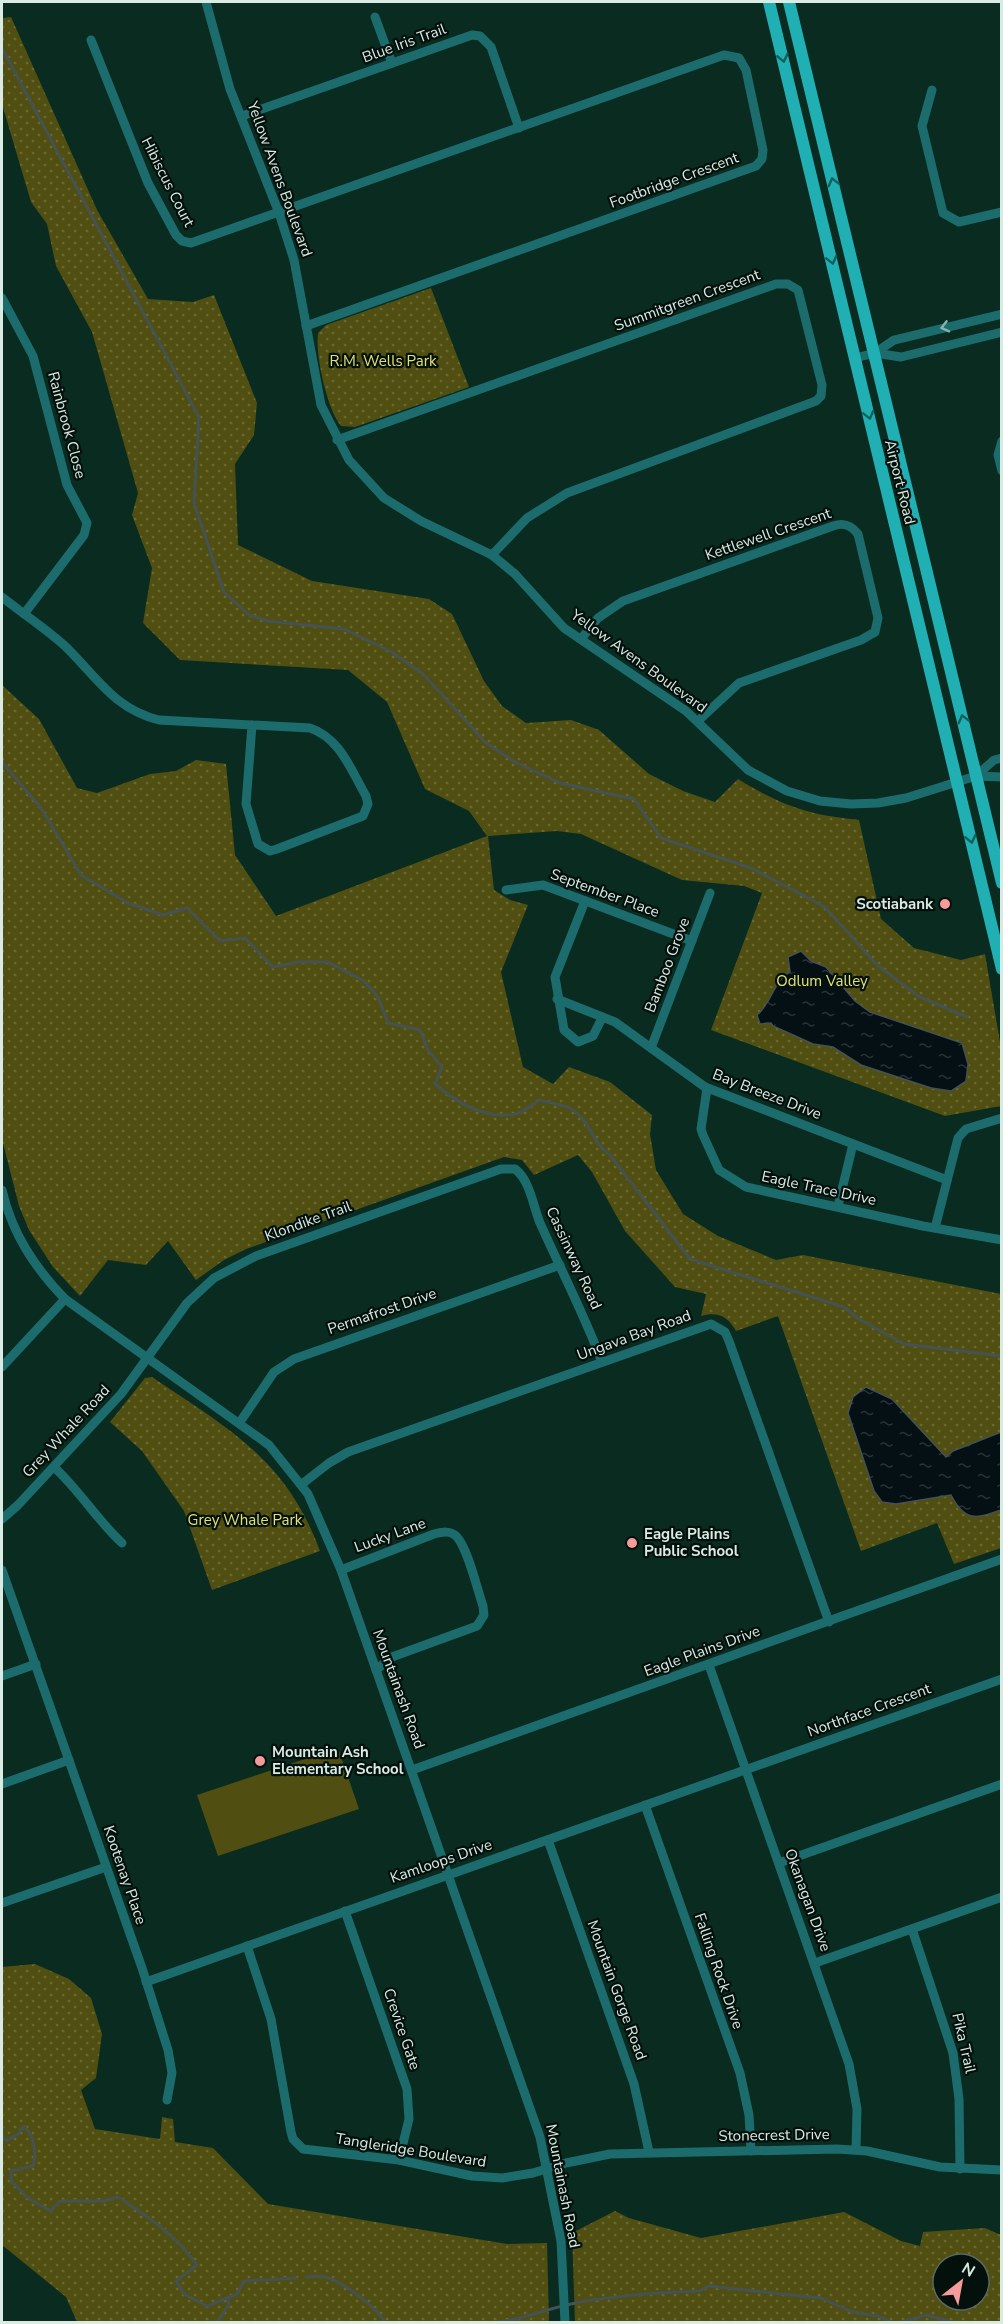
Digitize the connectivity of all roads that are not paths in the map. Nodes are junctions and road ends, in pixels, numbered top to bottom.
1 (206, 2) edge
2 (769, 2) edge
3 (789, 2) edge
4 (375, 17) dead end
5 (92, 40) dead end
6 (392, 63) junction
7 (932, 90) dead end
8 (242, 116) junction
9 (519, 128) junction
10 (1002, 212) edge
11 (279, 213) junction
12 (2, 298) edge
13 (1002, 314) edge
14 (306, 326) junction
15 (1002, 332) edge
16 (875, 353) junction
17 (855, 358) junction
18 (337, 440) junction
19 (1002, 441) edge
20 (1002, 471) edge
21 (492, 555) junction
22 (2, 597) edge
23 (24, 614) junction
24 (581, 639) junction
25 (698, 721) junction
26 (252, 725) junction
27 (1002, 758) edge
28 (976, 776) junction
29 (1002, 777) edge
30 (957, 782) junction
31 (1002, 883) edge
32 (506, 890) dead end
33 (710, 893) dead end
34 (585, 901) junction
35 (692, 941) junction
36 (1002, 969) edge
37 (557, 999) junction
38 (602, 1018) junction
39 (651, 1048) junction
40 (707, 1088) junction
41 (1002, 1118) edge
42 (854, 1143) junction
43 (515, 1169) joint
44 (947, 1180) junction
45 (2, 1190) edge
46 (838, 1206) junction
47 (935, 1228) junction
48 (1002, 1240) edge
49 (560, 1265) junction
50 (65, 1299) junction
51 (147, 1358) junction
52 (602, 1362) junction
53 (2, 1367) edge
54 (240, 1422) junction
55 (54, 1467) junction
56 (302, 1484) junction
57 (2, 1519) edge
58 (122, 1543) dead end
59 (1002, 1559) edge
60 (2, 1570) edge
61 (341, 1570) junction
62 (829, 1622) junction
63 (36, 1664) junction
64 (709, 1665) junction
65 (376, 1670) junction
66 (2, 1676) edge
67 (1002, 1679) edge
68 (69, 1760) junction
69 (412, 1770) junction
70 (746, 1770) junction
71 (2, 1784) edge
72 (1002, 1784) edge
73 (645, 1805) junction
74 (548, 1840) junction
75 (779, 1863) junction
76 (106, 1867) junction
77 (448, 1875) junction
78 (1002, 1897) edge
79 (2, 1904) edge
80 (345, 1911) junction
81 (912, 1929) junction
82 (247, 1946) junction
83 (815, 1963) junction
84 (146, 1982) junction
85 (167, 2100) dead end
86 (856, 2149) junction
87 (751, 2151) junction
88 (649, 2152) junction
89 (399, 2160) junction
90 (548, 2169) junction
91 (960, 2169) junction
92 (1002, 2170) edge
93 (565, 2322) edge

1 - 8 street, Yellow Avens Boulevard
2 -> 17 main road, Airport Road
16 -> 3 main road, Airport Road
4 - 6 street
5 - 11 street, Hibiscus Court
6 - 8 street, Blue Iris Trail
6 - 9 street, Blue Iris Trail
7 - 10 street
8 - 11 street, Yellow Avens Boulevard
9 - 11 street, Footbridge Crescent
9 - 14 street, Footbridge Crescent
11 - 14 street, Yellow Avens Boulevard
12 - 23 street, Rainbrook Close
13 -> 16 street
14 - 18 street, Yellow Avens Boulevard
15 - 16 street
16 - 17 street
28 -> 16 main road, Airport Road
17 -> 30 main road, Airport Road
18 - 21 street, Yellow Avens Boulevard
18 - 21 street, Summitgreen Crescent
19 - 20 street
21 - 24 street, Yellow Avens Boulevard
22 - 23 street
23 - 26 street
24 - 25 street, Yellow Avens Boulevard
24 - 25 street, Kettlewell Crescent
25 - 30 street, Yellow Avens Boulevard
26 - 26 street
27 - 28 street
28 - 29 street
28 - 30 street, Yellow Avens Boulevard
28 - 31 main road, Airport Road
30 -> 36 main road, Airport Road
32 - 34 street, September Place
33 - 35 street, Bamboo Grove
34 - 35 street, September Place
34 - 37 street
35 - 39 street, Bamboo Grove
37 - 38 street, Bay Breeze Drive
37 - 38 street
38 - 39 street, Bay Breeze Drive
39 - 40 street, Bay Breeze Drive
40 - 42 street, Bay Breeze Drive
40 - 46 street, Eagle Trace Drive
41 - 44 street
42 - 44 street, Bay Breeze Drive
42 - 46 street
43 - 49 street, Cassinway Road
43 - 51 street, Klondike Trail
44 - 47 street
45 - 50 street, Mountainash Road
46 - 47 street, Eagle Trace Drive
47 - 48 street, Eagle Trace Drive
49 - 52 street, Cassinway Road
49 - 54 street, Permafrost Drive
50 - 51 street, Mountainash Road
50 - 53 street
51 - 54 street, Mountainash Road
51 - 55 street, Grey Whale Road
52 - 56 street, Ungava Bay Road
52 - 62 street, Ungava Bay Road
54 - 56 street, Mountainash Road
55 - 57 street, Grey Whale Road
55 - 58 street
56 - 61 street, Mountainash Road
59 - 62 street, Eagle Plains Drive
60 - 63 street, Kootenay Place
61 - 65 street, Mountainash Road
61 - 65 street, Lucky Lane
62 - 64 street, Eagle Plains Drive
63 - 66 street
63 - 68 street, Kootenay Place
64 - 69 street, Eagle Plains Drive
64 - 70 street, Okanagan Drive
65 - 69 street, Mountainash Road
67 - 70 street, Northface Crescent
68 - 71 street
68 - 76 street, Kootenay Place
69 - 77 street, Mountainash Road
70 - 73 street, Kamloops Drive
70 - 75 street, Okanagan Drive
72 - 75 street
73 - 74 street, Kamloops Drive
73 - 87 street, Falling Rock Drive
74 - 77 street, Kamloops Drive
74 - 88 street, Mountain Gorge Road
75 - 83 street, Okanagan Drive
76 - 79 street
76 - 84 street, Kootenay Place
77 - 80 street, Kamloops Drive
77 - 90 street, Mountainash Road
78 - 81 street
80 - 82 street, Kamloops Drive
80 - 89 street, Crevice Gate
81 - 83 street
81 - 91 street, Pika Trail
82 - 84 street, Kamloops Drive
82 - 89 street, Tangleridge Boulevard
83 - 86 street, Okanagan Drive
84 - 85 street, Kootenay Place
86 - 87 street, Stonecrest Drive
86 - 91 street, Stonecrest Drive
87 - 88 street, Stonecrest Drive
88 - 90 street, Stonecrest Drive
89 - 90 street, Tangleridge Boulevard
90 - 93 street, Mountainash Road
91 - 92 street, Stonecrest Drive

